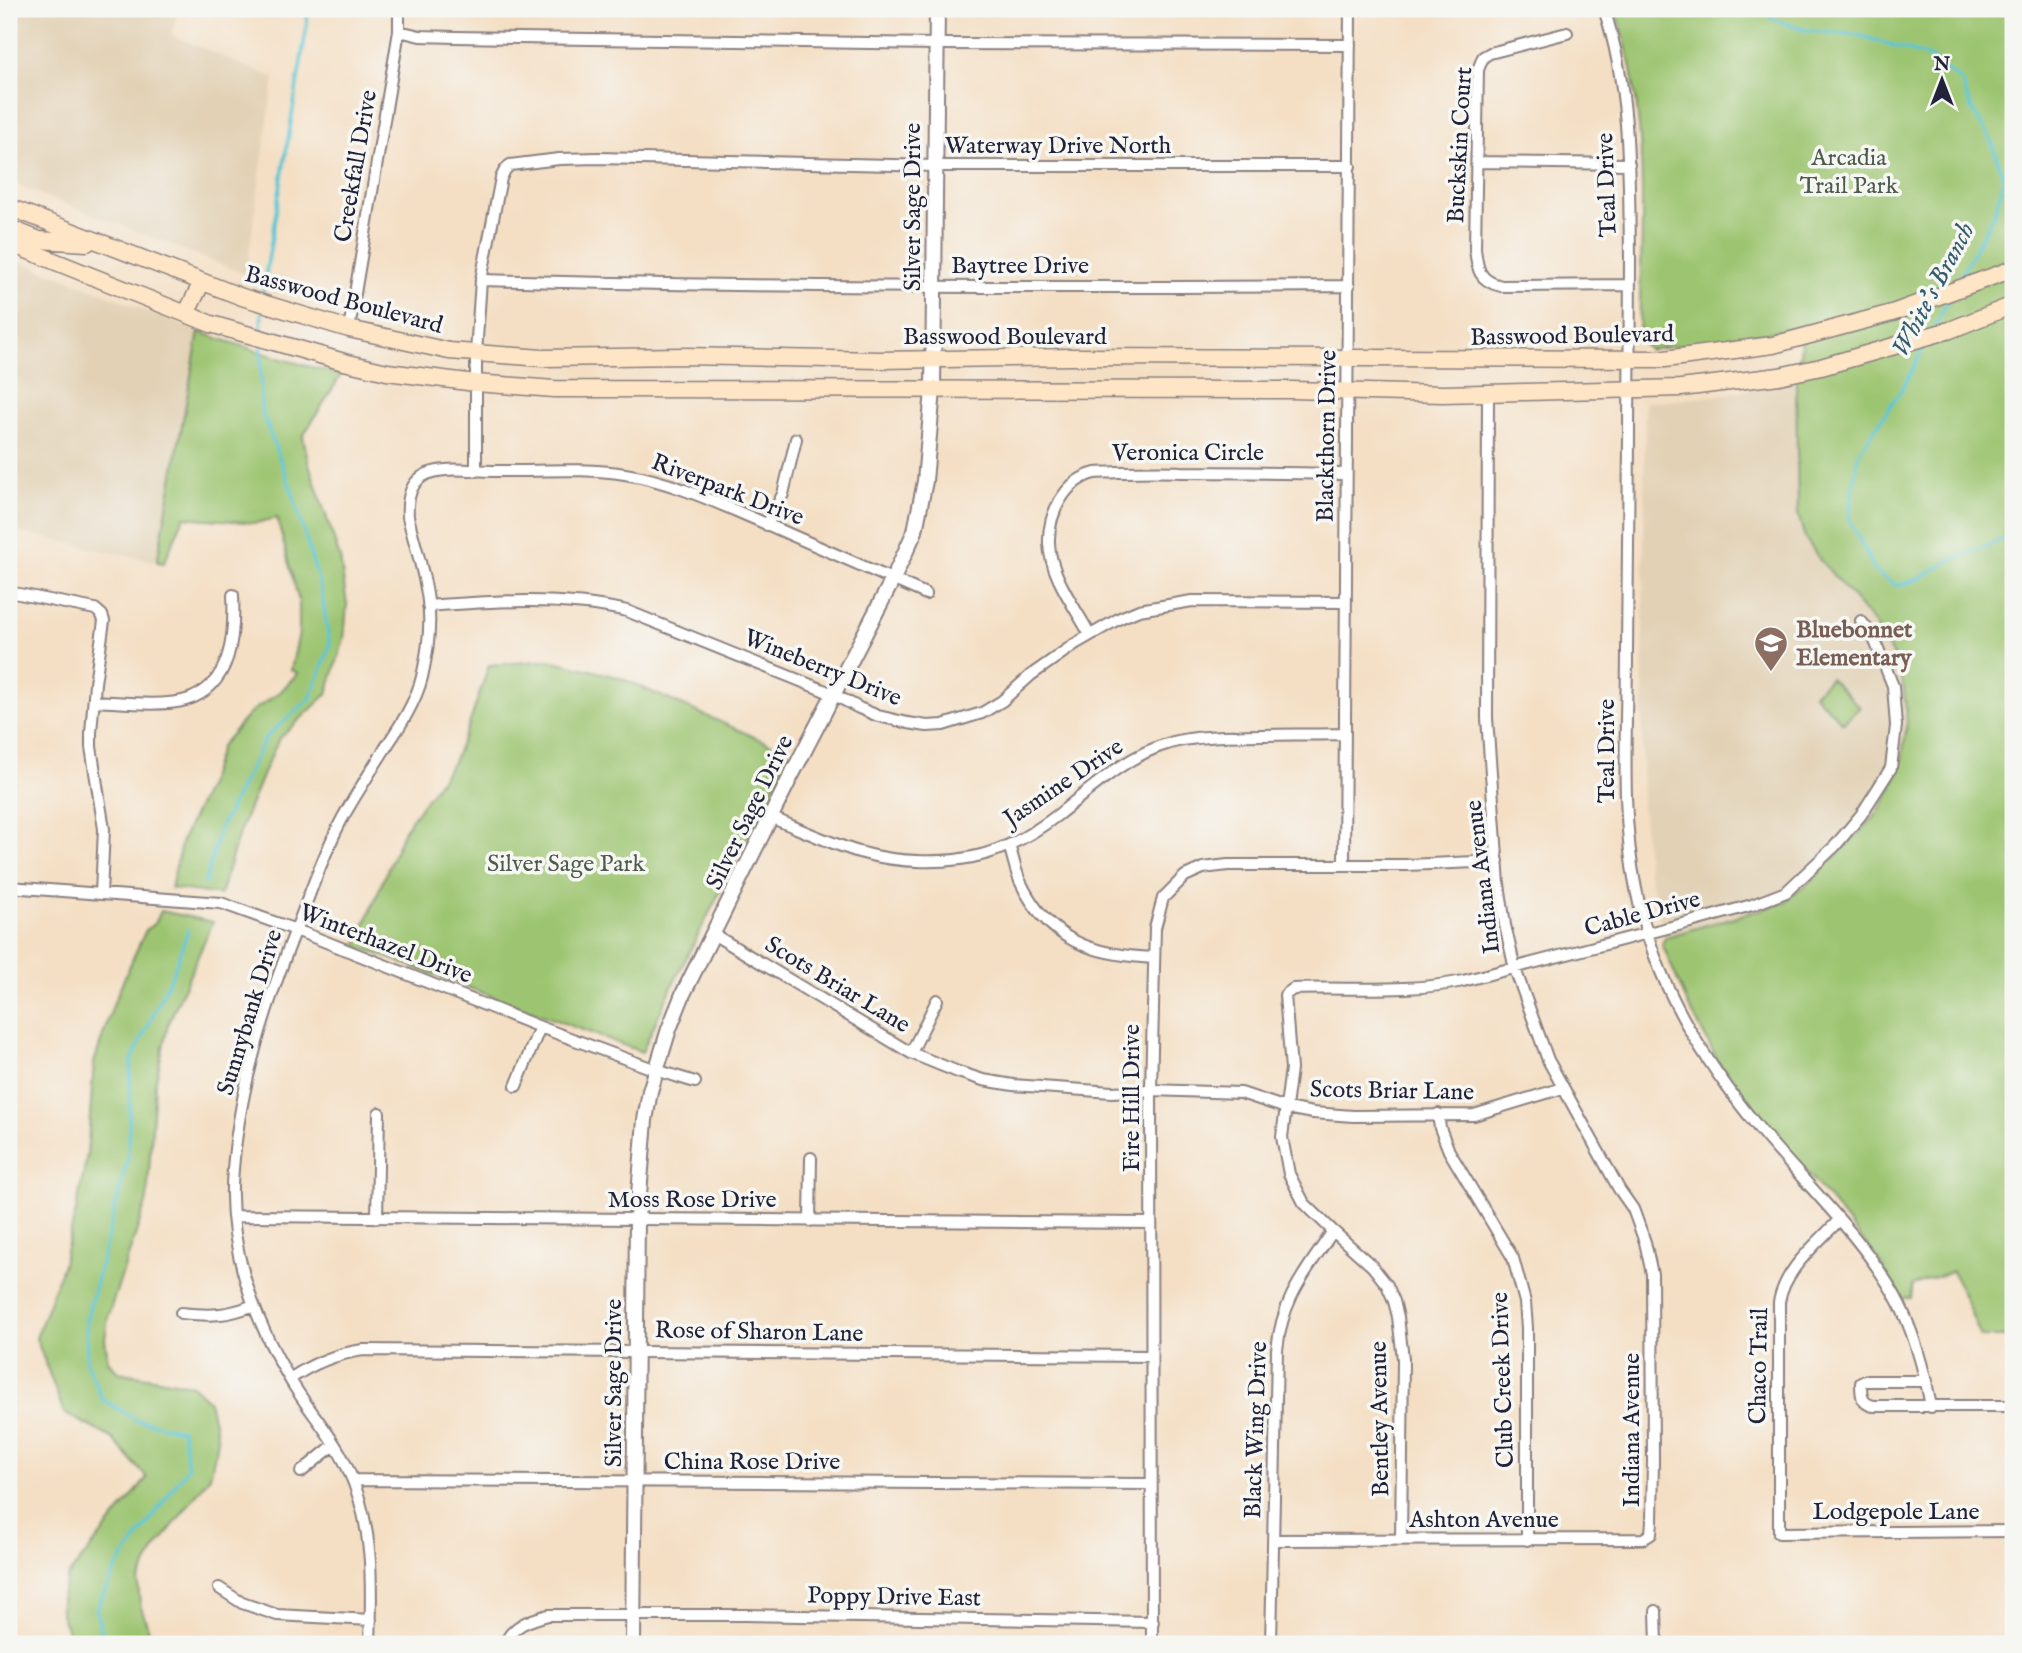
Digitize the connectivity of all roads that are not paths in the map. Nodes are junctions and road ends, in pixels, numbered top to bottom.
1 (399, 9) edge
2 (936, 9) edge
3 (1350, 9) edge
4 (1604, 9) edge
5 (398, 31) junction
6 (1567, 33) dead end
7 (936, 44) junction
8 (1350, 45) junction
9 (1477, 162) junction
10 (1629, 164) junction
11 (936, 166) junction
12 (1350, 166) junction
13 (9, 207) edge
14 (9, 228) edge
15 (9, 243) edge
16 (103, 243) junction
17 (2013, 269) edge
18 (481, 280) junction
19 (202, 282) junction
20 (1630, 285) junction
21 (935, 286) junction
22 (1349, 286) junction
23 (2013, 305) edge
24 (186, 314) junction
25 (349, 329) junction
26 (476, 353) junction
27 (934, 359) junction
28 (1347, 359) junction
29 (1630, 360) junction
30 (477, 383) junction
31 (933, 390) junction
32 (1630, 390) junction
33 (1347, 392) junction
34 (1488, 393) junction
35 (796, 439) dead end
36 (477, 471) junction
37 (1346, 474) junction
38 (418, 480) joint
39 (767, 524) junction
40 (893, 579) junction
41 (9, 592) edge
42 (926, 594) dead end
43 (233, 595) dead end
44 (1345, 602) junction
45 (428, 606) junction
46 (1861, 621) dead end
47 (1090, 635) junction
48 (833, 695) junction
49 (94, 701) junction
50 (1345, 734) junction
51 (770, 817) junction
52 (1009, 845) junction
53 (1498, 861) junction
54 (1343, 864) junction
55 (9, 887) edge
56 (101, 894) junction
57 (296, 930) junction
58 (713, 934) junction
59 (1647, 934) junction
60 (1154, 958) junction
61 (1515, 969) junction
62 (937, 1000) dead end
63 (540, 1027) junction
64 (911, 1053) junction
65 (656, 1070) junction
66 (695, 1082) dead end
67 (516, 1086) dead end
68 (1289, 1087) joint
69 (1563, 1088) junction
70 (1151, 1090) junction
71 (1286, 1108) junction
72 (379, 1113) dead end
73 (1438, 1114) junction
74 (811, 1158) dead end
75 (233, 1216) junction
76 (377, 1217) junction
77 (637, 1219) junction
78 (1839, 1220) junction
79 (810, 1221) junction
80 (1151, 1223) junction
81 (1333, 1231) junction
82 (254, 1304) junction
83 (181, 1312) dead end
84 (636, 1351) junction
85 (1151, 1356) junction
86 (290, 1380) junction
87 (1927, 1381) junction
88 (2013, 1406) edge
89 (1931, 1407) junction
90 (334, 1445) junction
91 (301, 1472) dead end
92 (353, 1480) junction
93 (635, 1482) junction
94 (1150, 1484) junction
95 (2013, 1531) edge
96 (1779, 1533) joint
97 (1651, 1534) joint
98 (1273, 1540) junction
99 (1401, 1540) junction
100 (1527, 1540) junction
101 (219, 1588) dead end
102 (1656, 1611) dead end
103 (634, 1614) junction
104 (371, 1620) junction
105 (1153, 1622) junction
106 (370, 1644) edge
107 (505, 1644) edge
108 (633, 1644) edge
109 (1152, 1644) edge
110 (1271, 1644) edge
111 (1657, 1644) edge

1 - 5 street, Creekfall Drive
2 - 7 street, Silver Sage Drive
3 - 8 street, Blackthorn Drive
4 - 10 street, Teal Drive
5 - 7 street
5 - 25 street, Creekfall Drive
6 - 9 street, Buckskin Court
7 - 8 street
7 - 11 street, Silver Sage Drive
8 - 12 street, Blackthorn Drive
9 - 10 street
9 - 20 street, Buckskin Court
10 - 20 street, Teal Drive
11 - 12 street, Waterway Drive North
11 - 18 street, Waterway Drive North
11 - 21 street, Silver Sage Drive
12 - 22 street, Blackthorn Drive
13 - 16 main road, Basswood Boulevard
14 - 16 main road
15 - 24 main road
16 - 19 main road, Basswood Boulevard
17 - 29 main road, Basswood Boulevard
18 - 21 street, Baytree Drive
18 - 26 street
19 - 24 main road
19 - 25 main road, Basswood Boulevard
20 - 29 street, Teal Drive
21 - 22 street, Baytree Drive
21 - 27 street, Silver Sage Drive
22 - 28 street, Blackthorn Drive
23 - 32 main road
24 - 30 main road
25 - 26 main road, Basswood Boulevard
26 - 27 main road, Basswood Boulevard
26 - 30 street
27 - 28 main road, Basswood Boulevard
27 - 31 street, Silver Sage Drive
28 - 29 main road, Basswood Boulevard
28 - 33 street, Blackthorn Drive
29 - 32 street, Teal Drive
30 - 31 main road
30 - 36 street
31 - 33 main road
31 - 40 street, Silver Sage Drive
32 - 34 main road
32 - 59 street, Teal Drive
33 - 34 main road
33 - 37 street, Blackthorn Drive
34 - 53 street, Indiana Avenue
35 - 39 street
36 - 38 street, Riverpark Drive
36 - 39 street, Riverpark Drive
37 - 44 street, Blackthorn Drive
37 - 47 street, Veronica Circle
38 - 45 street, Sunnybank Drive
39 - 40 street, Riverpark Drive
40 - 42 street, Riverpark Drive
40 - 48 street, Silver Sage Drive
41 - 49 street
43 - 49 street
44 - 47 street, Wineberry Drive
44 - 50 street, Blackthorn Drive
45 - 48 street, Wineberry Drive
45 - 57 street, Sunnybank Drive
46 - 59 street, Cable Drive
47 - 48 street, Wineberry Drive
48 - 51 street, Silver Sage Drive
49 - 56 street
50 - 52 street, Jasmine Drive
50 - 54 street, Blackthorn Drive
51 - 52 street, Jasmine Drive
51 - 58 street, Silver Sage Drive
52 - 60 street
53 - 54 street, Fire Hill Drive
53 - 61 street, Indiana Avenue
54 - 60 street, Fire Hill Drive
55 - 56 street, Winterhazel Drive
56 - 57 street, Winterhazel Drive
57 - 63 street, Winterhazel Drive
57 - 75 street, Sunnybank Drive
58 - 64 street, Scots Briar Lane
58 - 65 street, Silver Sage Drive
59 - 61 street, Cable Drive
59 - 78 street, Teal Drive
60 - 70 street, Fire Hill Drive
61 - 68 street, Cable Drive
61 - 69 street, Indiana Avenue
62 - 64 street
63 - 65 street, Winterhazel Drive
63 - 67 street
64 - 70 street, Scots Briar Lane
65 - 66 street, Winterhazel Drive
65 - 77 street, Silver Sage Drive
68 - 71 street, Bentley Avenue
69 - 73 street, Scots Briar Lane
69 - 97 street, Indiana Avenue
70 - 71 street, Scots Briar Lane
70 - 80 street, Fire Hill Drive
71 - 73 street, Scots Briar Lane
71 - 81 street, Bentley Avenue
72 - 76 street
73 - 100 street, Club Creek Drive
74 - 79 street
75 - 76 street, Moss Rose Drive
75 - 82 street, Sunnybank Drive
76 - 77 street, Moss Rose Drive
77 - 79 street, Moss Rose Drive
77 - 84 street, Silver Sage Drive
78 - 87 street, Teal Drive
78 - 96 street, Chaco Trail
79 - 80 street, Moss Rose Drive
80 - 85 street, Fire Hill Drive
81 - 98 street, Black Wing Drive
81 - 99 street, Bentley Avenue
82 - 83 street
82 - 86 street, Sunnybank Drive
84 - 85 street, Rose of Sharon Lane
84 - 86 street, Rose of Sharon Lane
84 - 93 street, Silver Sage Drive
85 - 94 street, Fire Hill Drive
86 - 90 street, Sunnybank Drive
87 - 89 street, Teal Drive
87 - 89 street
88 - 89 street
90 - 91 street
90 - 92 street, Sunnybank Drive
92 - 93 street, China Rose Drive
92 - 104 street, Sunnybank Drive
93 - 94 street, China Rose Drive
93 - 103 street, Silver Sage Drive
94 - 105 street, Fire Hill Drive
95 - 96 street, Lodgepole Lane
97 - 100 street, Ashton Avenue
98 - 99 street, Ashton Avenue
98 - 110 street, Black Wing Drive
99 - 100 street, Ashton Avenue
101 - 104 street
102 - 111 street
103 - 105 street, Poppy Drive East
103 - 107 street, Poppy Drive East
103 - 108 street, Silver Sage Drive
104 - 106 street, Sunnybank Drive
105 - 109 street, Fire Hill Drive

